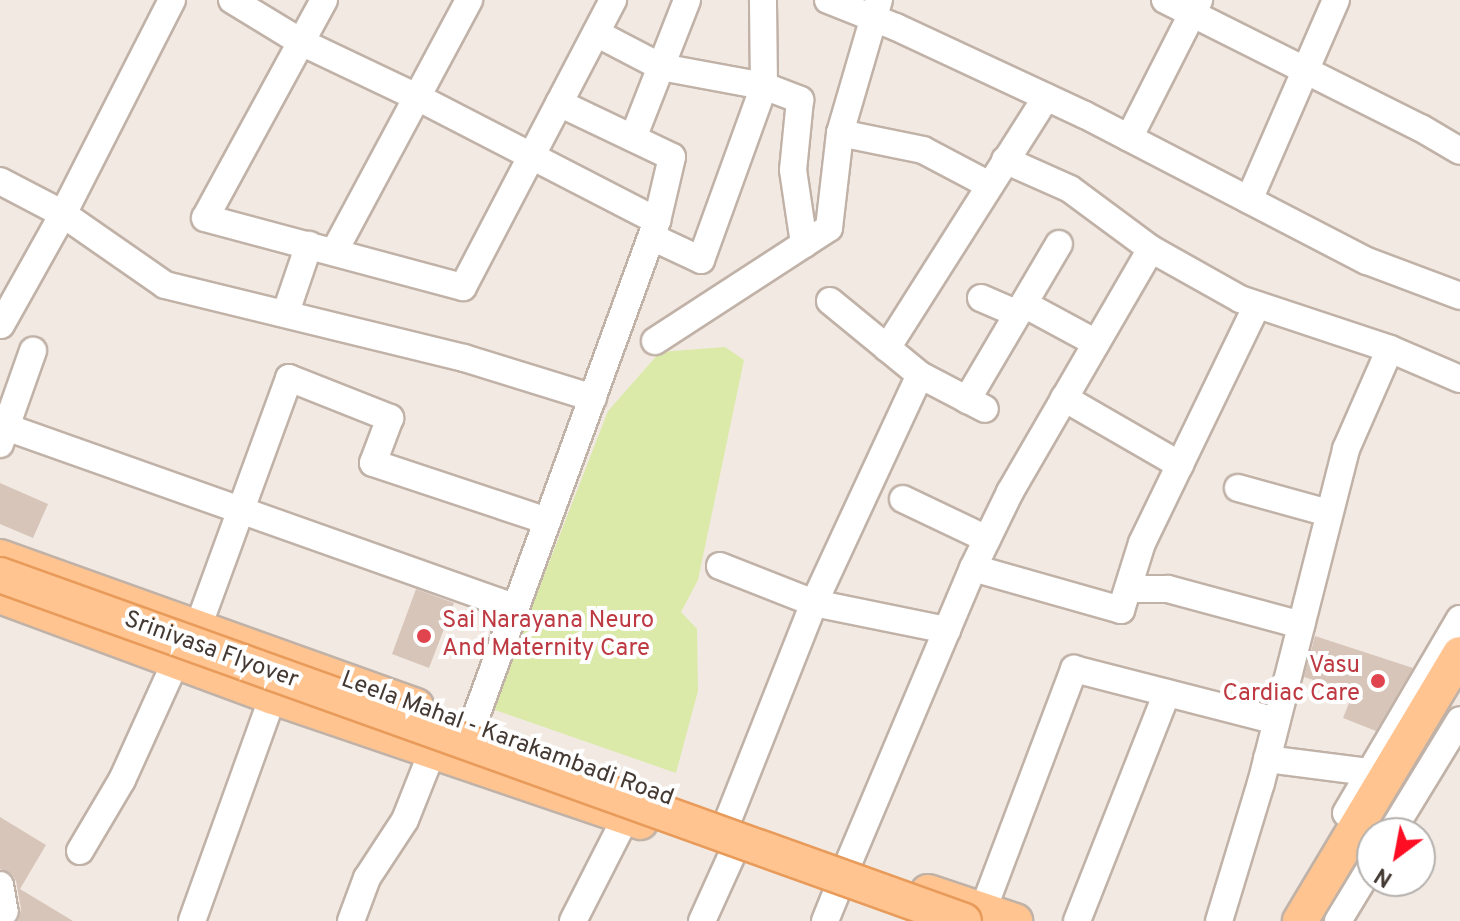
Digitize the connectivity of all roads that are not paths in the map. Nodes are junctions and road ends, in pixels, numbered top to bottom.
1 (172, 0) edge
2 (232, 0) edge
3 (324, 0) edge
4 (469, 0) edge
5 (613, 0) edge
6 (687, 0) edge
7 (763, 0) edge
8 (828, 0) edge
9 (1165, 0) edge
10 (1336, 0) edge
11 (1196, 7) edge
12 (876, 9) edge
13 (596, 33) junction
14 (301, 42) junction
15 (661, 67) junction
16 (1306, 71) junction
17 (764, 86) junction
18 (417, 97) junction
19 (1046, 97) junction
20 (559, 103) junction
21 (840, 133) junction
22 (633, 138) junction
23 (1129, 138) junction
24 (1460, 151) edge
25 (532, 157) junction
26 (1005, 160) junction
27 (0, 181) edge
28 (989, 185) junction
29 (1249, 200) junction
30 (63, 214) junction
31 (656, 229) junction
32 (804, 244) junction
33 (1059, 244) dead end
34 (322, 249) junction
35 (1151, 249) junction
36 (1460, 296) edge
37 (981, 298) dead end
38 (830, 301) dead end
39 (1257, 305) junction
40 (1021, 309) junction
41 (286, 312) junction
42 (1, 325) edge
43 (655, 341) dead end
44 (1096, 343) junction
45 (887, 348) junction
46 (1390, 349) junction
47 (33, 351) dead end
48 (920, 375) junction
49 (1460, 379) edge
50 (593, 398) junction
51 (1064, 398) junction
52 (3, 436) edge
53 (1180, 465) junction
54 (1238, 488) dead end
55 (903, 499) dead end
56 (242, 510) junction
57 (1329, 513) junction
58 (547, 521) junction
59 (987, 539) junction
60 (0, 557) edge
61 (720, 566) dead end
62 (973, 568) junction
63 (0, 575) edge
64 (1128, 589) junction
65 (0, 596) edge
66 (814, 603) junction
67 (514, 607) junction
68 (1460, 619) edge
69 (1301, 625) junction
70 (198, 627) junction
71 (947, 630) junction
72 (1460, 654) edge
73 (286, 659) junction
74 (176, 661) junction
75 (1460, 691) edge
76 (1167, 693) junction
77 (273, 697) junction
78 (1460, 720) edge
79 (1276, 721) junction
80 (472, 727) junction
81 (432, 752) junction
82 (1267, 759) junction
83 (1369, 772) junction
84 (626, 817) junction
85 (1384, 817) edge
86 (1401, 817) edge
87 (728, 820) junction
88 (80, 851) dead end
89 (732, 855) junction
90 (1356, 863) edge
91 (0, 885) edge
92 (1356, 891) edge
93 (837, 892) edge
94 (0, 909) edge
95 (987, 917) edge
96 (192, 921) edge
97 (351, 921) edge
98 (573, 921) edge
99 (702, 921) edge
100 (924, 921) edge
101 (1077, 921) edge
102 (1219, 921) edge
103 (1286, 921) edge
104 (1300, 921) edge
105 (1321, 921) edge
106 (1338, 921) edge

1 - 30 street
2 - 14 street
3 - 14 street
4 - 18 street
5 - 13 street
6 - 15 street
7 - 17 street
8 - 12 street
9 - 11 street
10 - 16 street
11 - 16 street
11 - 23 street
12 - 19 street
12 - 21 street
13 - 15 street
13 - 20 street
14 - 18 street
14 - 34 street
15 - 17 street
15 - 22 street
16 - 24 street
16 - 29 street
17 - 31 street
17 - 32 street
18 - 25 street
18 - 34 street
19 - 23 street
19 - 26 street
20 - 22 street
20 - 25 street
21 - 28 street
21 - 32 street
22 - 31 street
23 - 29 street
25 - 31 street
25 - 34 street
26 - 28 street
26 - 35 street
27 - 30 street
28 - 45 street
29 - 36 street
30 - 41 street
30 - 42 street
31 - 50 street
32 - 43 street
33 - 40 street
34 - 41 street
35 - 39 street
35 - 44 street
37 - 40 street
38 - 45 street
39 - 46 street
39 - 53 street
40 - 44 street
40 - 48 street
41 - 50 street
44 - 51 street
45 - 48 street
46 - 49 street
46 - 57 street
47 - 52 street
48 - 66 street
50 - 58 street
51 - 53 street
51 - 59 street
52 - 56 street
53 - 64 street
54 - 57 street
55 - 59 street
56 - 58 street
56 - 67 street
56 - 70 street
57 - 69 street
58 - 67 street
59 - 62 street
60 - 70 main road, Leela Mahal - Karakambadi Road
61 - 66 street
62 - 64 street
62 - 71 street
63 - 95 main road, Srinivasa Flyover, bridge
64 - 69 street
65 - 74 main road, Leela Mahal - Karakambadi Road
66 - 71 street
66 - 87 street
67 - 80 street
68 - 83 street
69 - 79 street
70 - 73 main road, Leela Mahal - Karakambadi Road
71 - 93 street
72 - 104 main road
73 - 77 street
73 - 80 main road, Leela Mahal - Karakambadi Road
74 - 77 main road, Leela Mahal - Karakambadi Road
74 - 88 street
75 - 85 main road
76 - 79 street
76 - 95 street
76 - 101 street
77 - 81 main road, Leela Mahal - Karakambadi Road
77 - 96 street
78 - 86 street
79 - 82 street
80 - 87 main road, Leela Mahal - Karakambadi Road
81 - 84 main road, Leela Mahal - Karakambadi Road
81 - 97 street
82 - 83 street
82 - 102 street
83 - 103 street
84 - 89 main road, Leela Mahal - Karakambadi Road
84 - 98 street
87 - 93 main road, Leela Mahal - Karakambadi Road
89 - 93 main road, Leela Mahal - Karakambadi Road
89 - 99 street
90 - 105 main road
91 - 94 street
92 - 106 street
93 - 95 main road, Leela Mahal - Karakambadi Road
93 - 100 main road, Leela Mahal - Karakambadi Road

